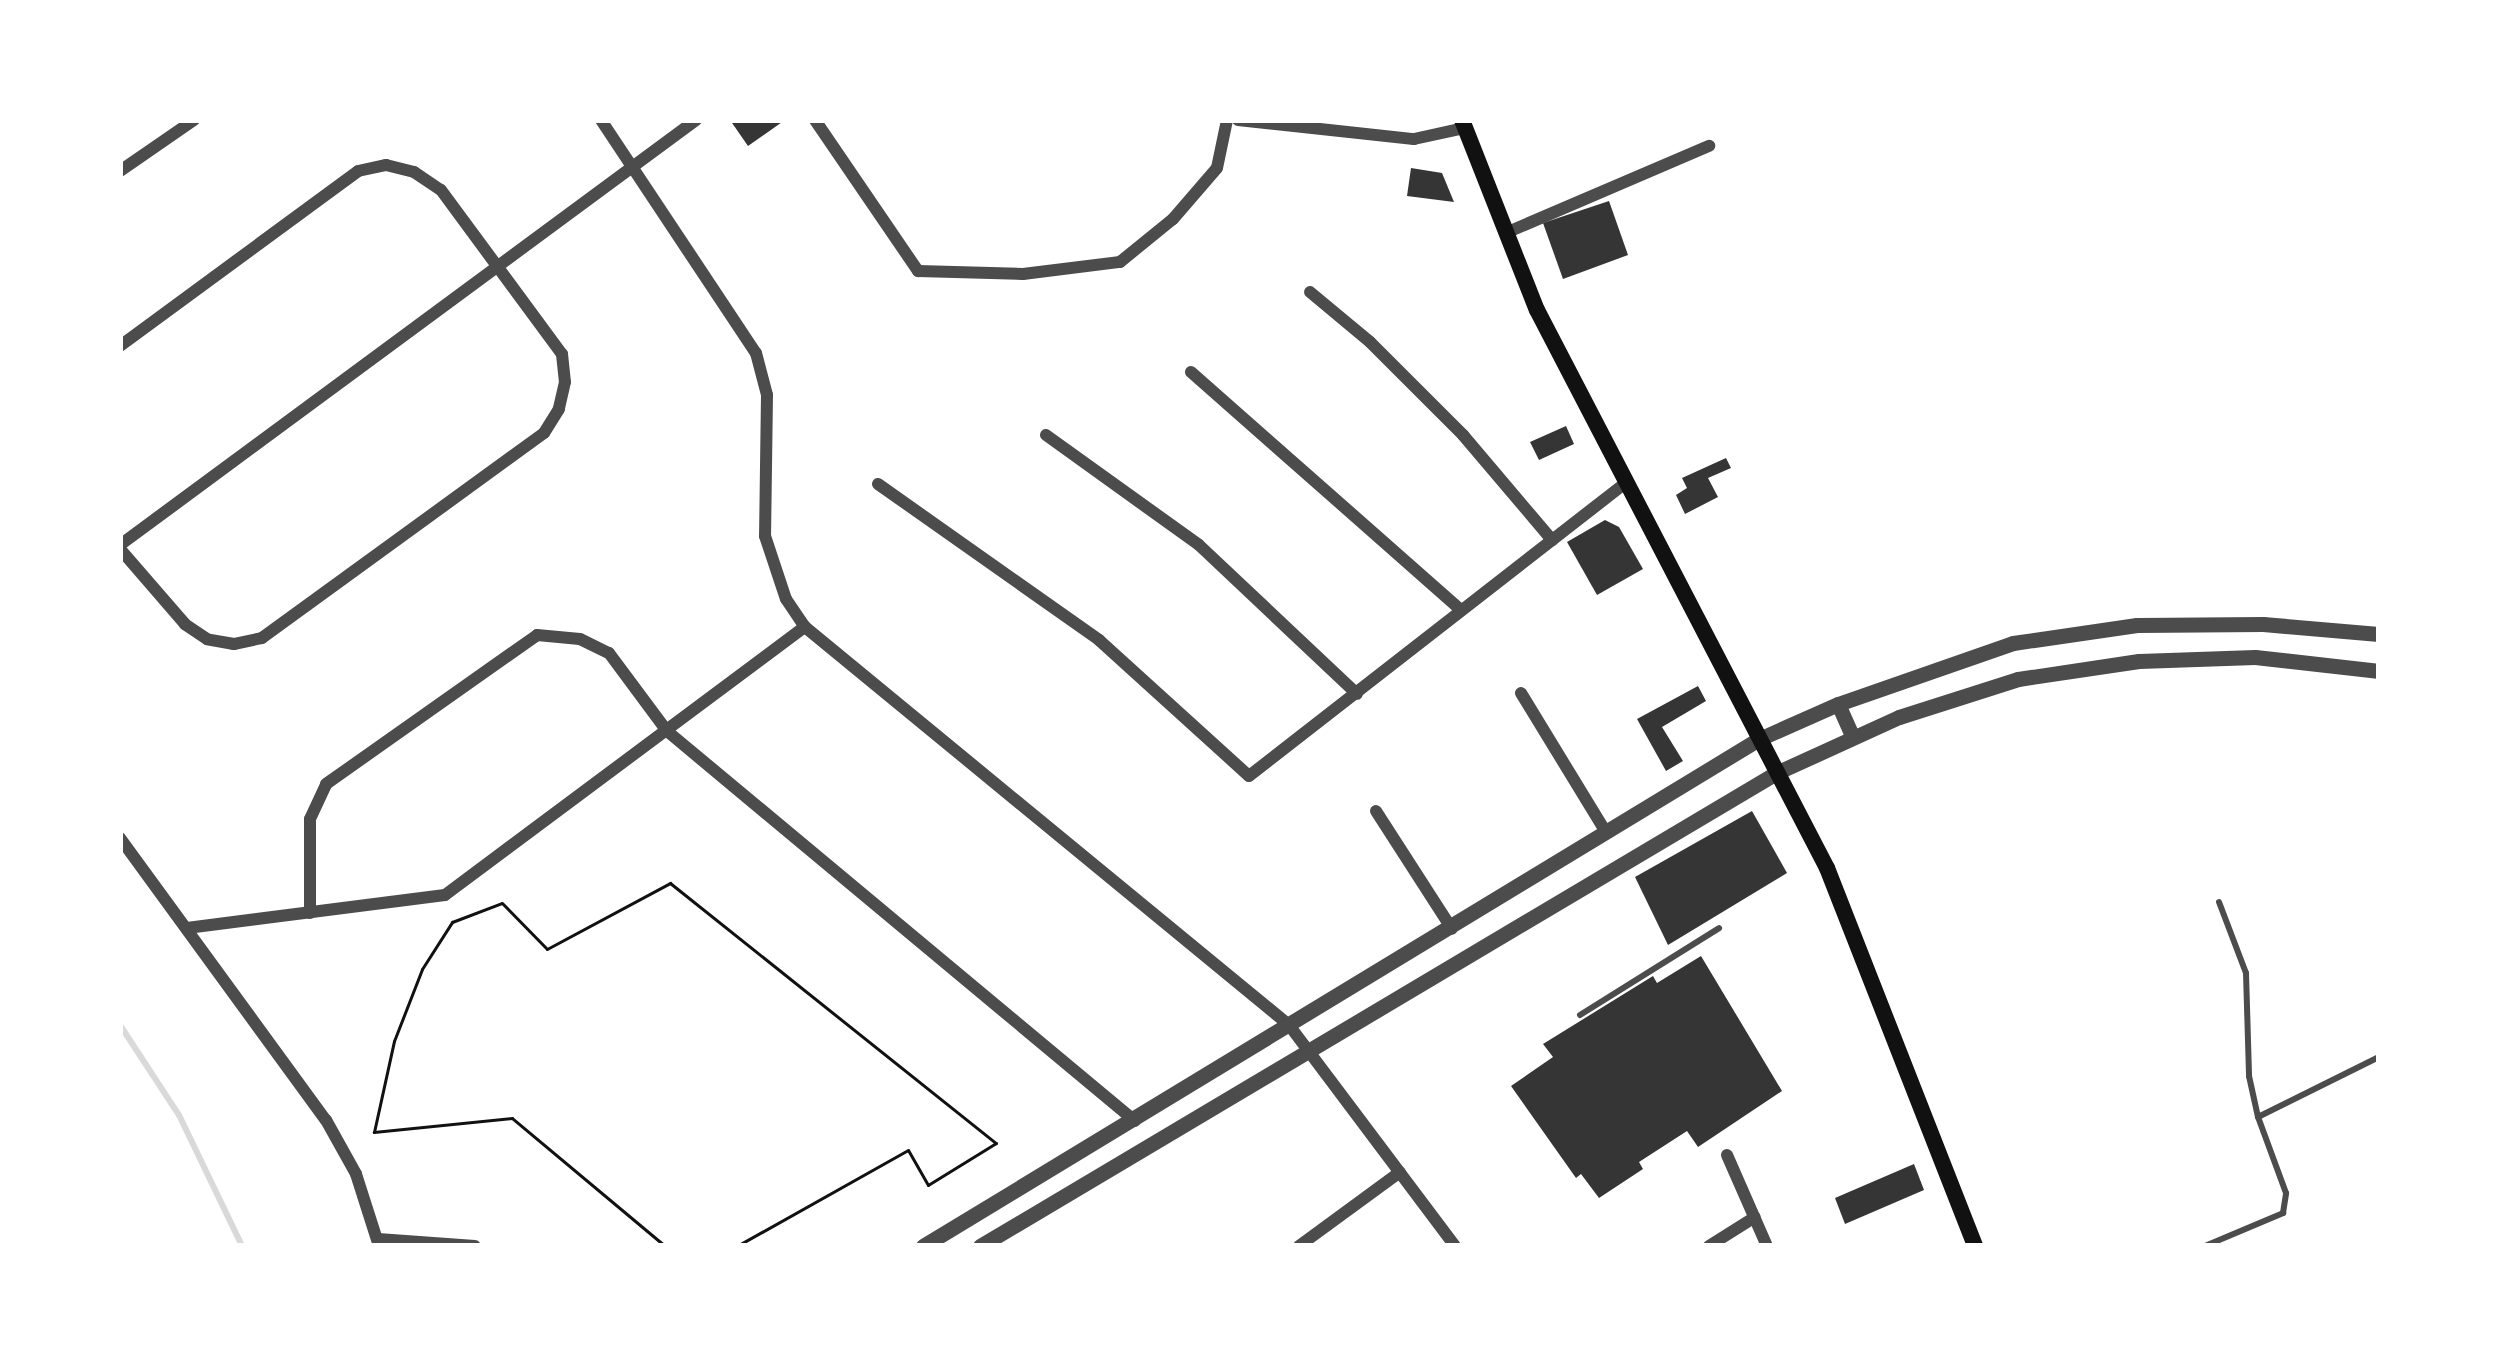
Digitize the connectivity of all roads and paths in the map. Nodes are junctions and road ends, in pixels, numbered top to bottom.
1 (194, 120) edge
2 (601, 120) edge
3 (696, 120) edge
4 (815, 120) edge
5 (1227, 120) edge
6 (1238, 120) edge
7 (1469, 122) edge
8 (1709, 146) dead end
9 (632, 167) junction
10 (120, 171) edge
11 (1508, 232) junction
12 (498, 265) junction
13 (1310, 292) dead end
14 (120, 346) edge
15 (1191, 372) dead end
16 (1046, 435) dead end
17 (1626, 482) junction
18 (878, 484) dead end
19 (1552, 540) junction
20 (120, 547) edge
21 (1460, 609) junction
22 (805, 627) junction
23 (2379, 634) edge
24 (2379, 671) edge
25 (1521, 693) dead end
26 (1357, 694) junction
27 (1838, 704) junction
28 (667, 731) junction
29 (1852, 737) junction
30 (1759, 739) junction
31 (1776, 773) junction
32 (1376, 811) dead end
33 (1606, 832) junction
34 (120, 838) edge
35 (2219, 902) dead end
36 (310, 913) junction
37 (187, 928) junction
38 (1719, 928) dead end
39 (1452, 929) junction
40 (1580, 1015) dead end
41 (1289, 1025) junction
42 (1311, 1051) junction
43 (2379, 1057) edge
44 (2258, 1117) junction
45 (1135, 1121) junction
46 (1726, 1155) dead end
47 (1400, 1172) junction
48 (1755, 1217) junction
49 (379, 1242) edge
50 (475, 1246) edge
51 (665, 1246) edge
52 (737, 1246) edge
53 (922, 1246) edge
54 (980, 1246) edge
55 (1299, 1246) edge
56 (1455, 1246) edge
57 (1709, 1246) edge
58 (1767, 1246) edge
59 (1975, 1246) edge
60 (2206, 1246) edge

1 - 10 street
2 - 9 street
3 - 9 street
4 - 5 street
6 - 7 street
7 - 11 main road
8 - 11 street
9 - 12 street
9 - 22 street
11 - 17 main road
12 - 14 street
12 - 20 street
12 - 20 street
13 - 19 street
15 - 21 street
16 - 26 street
17 - 19 street
17 - 30 main road
18 - 26 street
19 - 21 street
21 - 26 street
22 - 28 street
22 - 41 street
23 - 27 street
24 - 29 street
25 - 33 street
27 - 29 street
27 - 30 street
28 - 36 street
28 - 36 street
28 - 45 street
29 - 31 street
30 - 31 main road
30 - 33 street
31 - 42 street
31 - 59 main road
32 - 39 street
33 - 39 street
34 - 37 street
35 - 44 lane
36 - 37 street
37 - 49 street
38 - 40 lane
39 - 41 street
41 - 42 street
41 - 45 street
42 - 47 street
42 - 54 street
43 - 44 lane
44 - 60 lane
45 - 53 street
46 - 48 street
47 - 55 street
47 - 56 street
48 - 57 street
48 - 58 street
49 - 50 street
51 - 52 path

